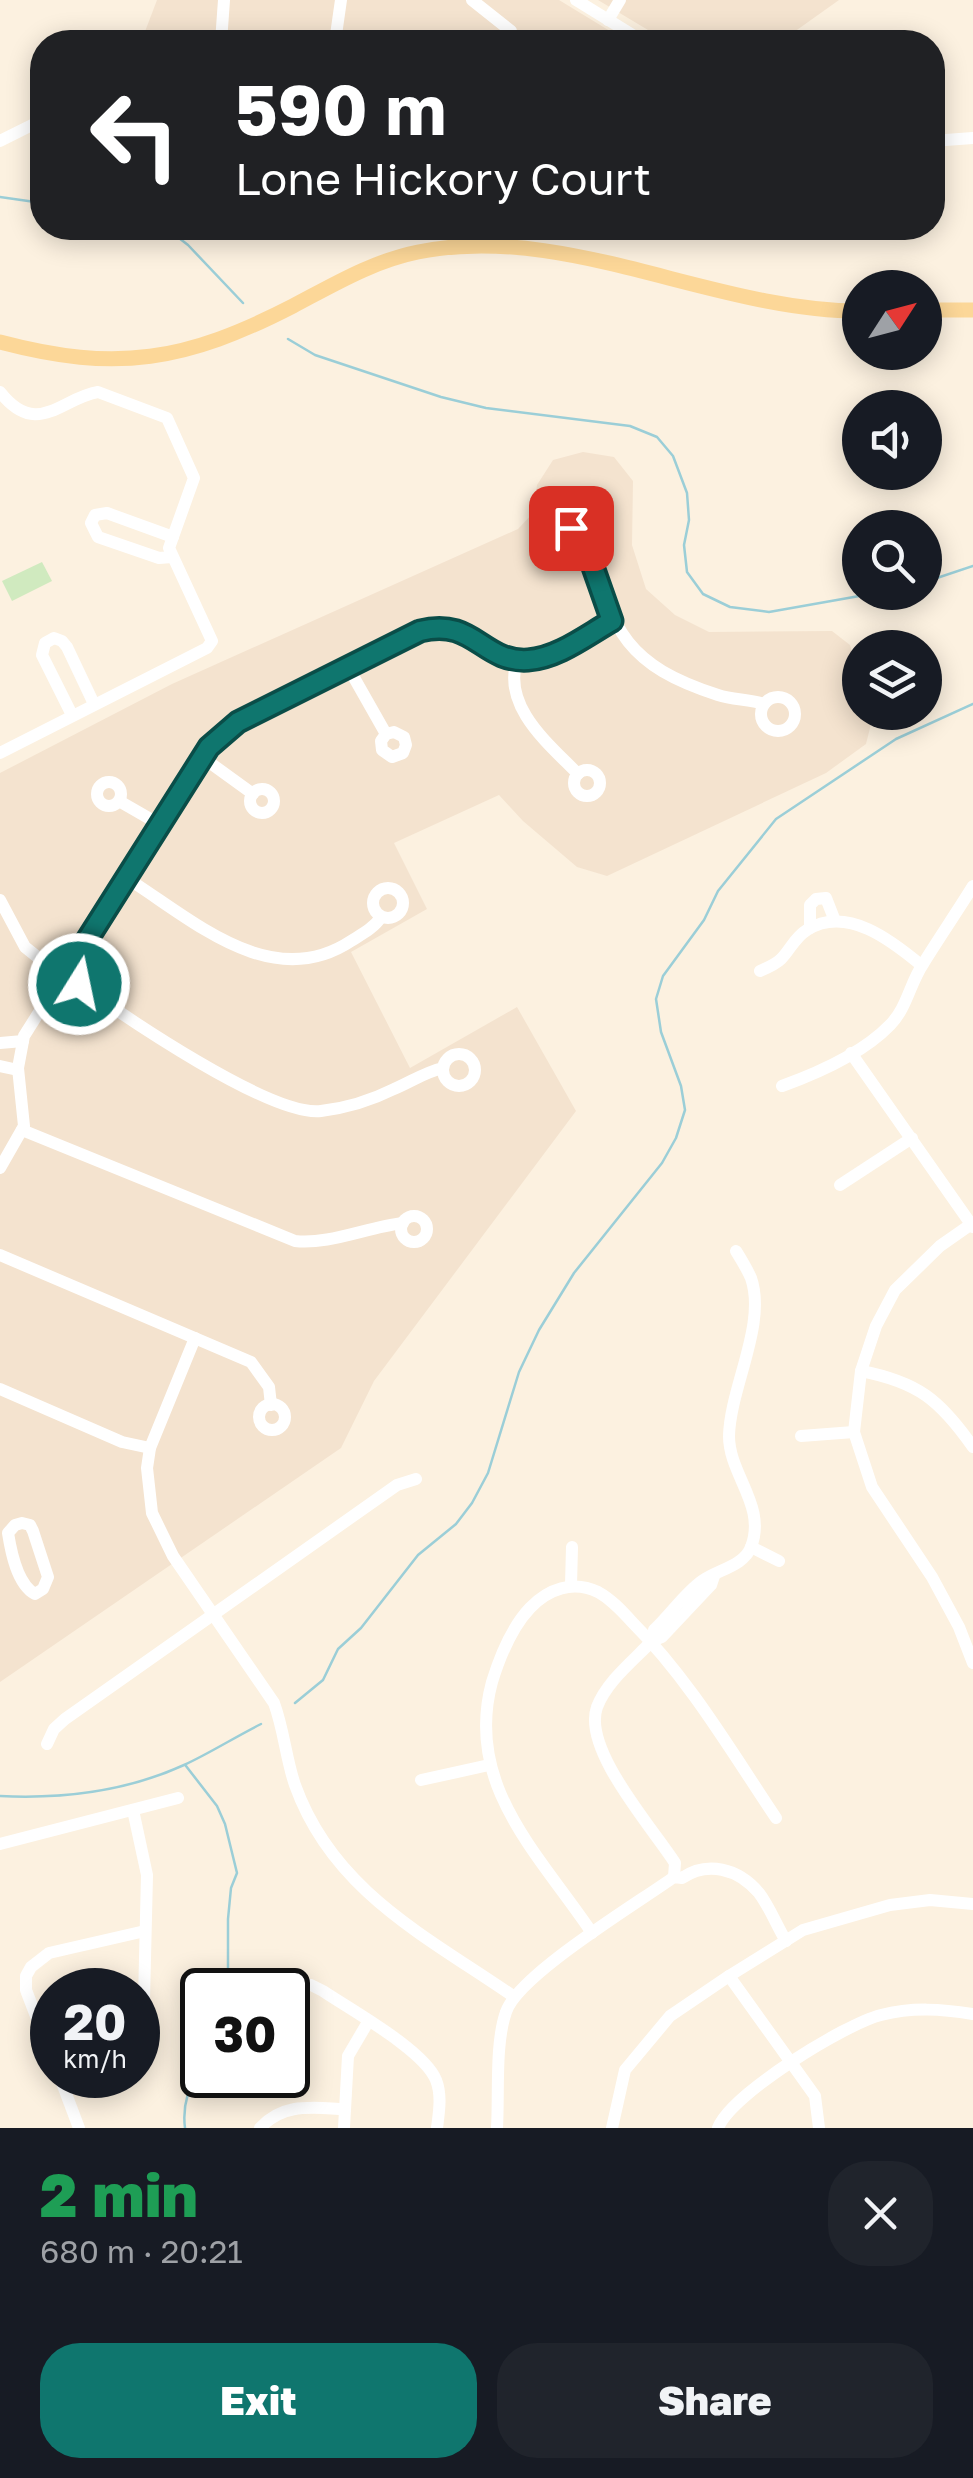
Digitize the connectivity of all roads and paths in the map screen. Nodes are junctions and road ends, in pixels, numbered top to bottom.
1 (224, 0) edge
2 (341, 0) edge
3 (472, 0) edge
4 (576, 0) edge
5 (609, 0) edge
6 (620, 0) edge
7 (604, 17) junction
8 (222, 30) edge
9 (337, 30) edge
10 (510, 30) edge
11 (625, 30) edge
12 (30, 126) edge
13 (973, 138) edge
14 (945, 140) edge
15 (0, 141) edge
16 (842, 310) edge
17 (942, 310) edge
18 (973, 310) edge
19 (0, 342) edge
20 (0, 392) edge
21 (174, 537) junction
22 (586, 547) dead end
23 (172, 557) junction
24 (612, 621) junction
25 (517, 660) junction
26 (348, 666) junction
27 (94, 704) junction
28 (764, 704) dead end
29 (72, 716) junction
30 (386, 734) dead end
31 (3, 746) edge
32 (202, 757) junction
33 (578, 774) dead end
34 (253, 794) dead end
35 (119, 801) dead end
36 (158, 824) junction
37 (125, 877) junction
38 (973, 886) edge
39 (0, 900) edge
40 (381, 917) dead end
41 (835, 921) junction
42 (810, 928) junction
43 (75, 959) junction
44 (46, 964) junction
45 (921, 966) junction
46 (760, 971) dead end
47 (79, 984) junction
48 (54, 990) junction
49 (23, 1041) junction
50 (0, 1043) edge
51 (850, 1053) junction
52 (0, 1066) edge
53 (443, 1068) dead end
54 (18, 1070) junction
55 (782, 1086) dead end
56 (22, 1130) junction
57 (912, 1138) junction
58 (0, 1168) edge
59 (840, 1185) dead end
60 (403, 1223) dead end
61 (972, 1225) edge
62 (736, 1251) dead end
63 (0, 1255) edge
64 (196, 1338) junction
65 (861, 1371) junction
66 (0, 1389) edge
67 (271, 1405) dead end
68 (854, 1432) junction
69 (801, 1436) dead end
70 (150, 1448) junction
71 (973, 1448) edge
72 (416, 1479) dead end
73 (572, 1547) dead end
74 (751, 1548) junction
75 (5, 1550) edge
76 (779, 1561) dead end
77 (571, 1585) junction
78 (214, 1613) junction
79 (652, 1641) junction
80 (973, 1663) edge
81 (47, 1744) dead end
82 (488, 1764) junction
83 (421, 1780) dead end
84 (178, 1798) dead end
85 (133, 1810) junction
86 (776, 1818) dead end
87 (0, 1844) edge
88 (675, 1870) junction
89 (973, 1904) edge
90 (146, 1931) junction
91 (592, 1932) junction
92 (786, 1941) junction
93 (31, 1968) edge
94 (145, 1968) edge
95 (30, 1970) edge
96 (729, 1976) junction
97 (310, 1985) edge
98 (513, 1996) junction
99 (30, 2000) edge
100 (973, 2014) edge
101 (368, 2022) junction
102 (791, 2061) junction
103 (68, 2098) edge
104 (345, 2109) junction
105 (79, 2128) edge
106 (260, 2128) edge
107 (344, 2128) edge
108 (437, 2128) edge
109 (497, 2128) edge
110 (612, 2128) edge
111 (718, 2128) edge
112 (819, 2128) edge

1 - 8 street
2 - 9 street
3 - 10 street
4 - 7 street
5 - 7 street
6 - 7 street
7 - 11 street
12 - 15 street
13 - 14 street
16 - 19 main road
17 - 18 main road
20 - 21 street
21 - 23 street
21 - 23 street
22 - 24 street
23 - 27 street
24 - 25 street
24 - 28 street
25 - 26 street
25 - 33 street
26 - 30 street
26 - 32 street
27 - 29 street
27 - 29 street
29 - 31 street
32 - 34 street
32 - 36 street
35 - 36 street
36 - 37 street
37 - 40 street
37 - 43 street
38 - 45 street
39 - 44 street
41 - 42 street
41 - 42 street
41 - 45 street
42 - 46 street
43 - 44 street
43 - 47 street
44 - 48 street
45 - 51 street
47 - 48 street
47 - 53 street
48 - 49 street
49 - 50 street
49 - 54 street
51 - 55 street
51 - 57 street
52 - 54 street
54 - 56 street
56 - 58 street
56 - 60 street
57 - 59 street
57 - 61 street
61 - 65 street
62 - 74 street
63 - 64 street
64 - 67 street
64 - 70 street
65 - 68 street
65 - 71 street
66 - 70 street
68 - 69 street
68 - 80 street
70 - 78 street
72 - 78 street
73 - 77 street
74 - 76 street
74 - 79 street
75 - 75 street
77 - 79 street
77 - 82 street
78 - 81 street
78 - 98 street
79 - 86 street
79 - 88 street
82 - 83 street
82 - 91 street
84 - 85 street
85 - 87 street
85 - 90 street
88 - 91 street
88 - 92 street
89 - 92 street
90 - 93 street
90 - 94 street
91 - 98 street
92 - 96 street
95 - 99 street
96 - 102 street
96 - 110 street
97 - 101 street
98 - 109 street
100 - 102 street
101 - 104 street
101 - 108 street
102 - 111 street
102 - 112 street
103 - 105 street
104 - 106 street
104 - 107 street

